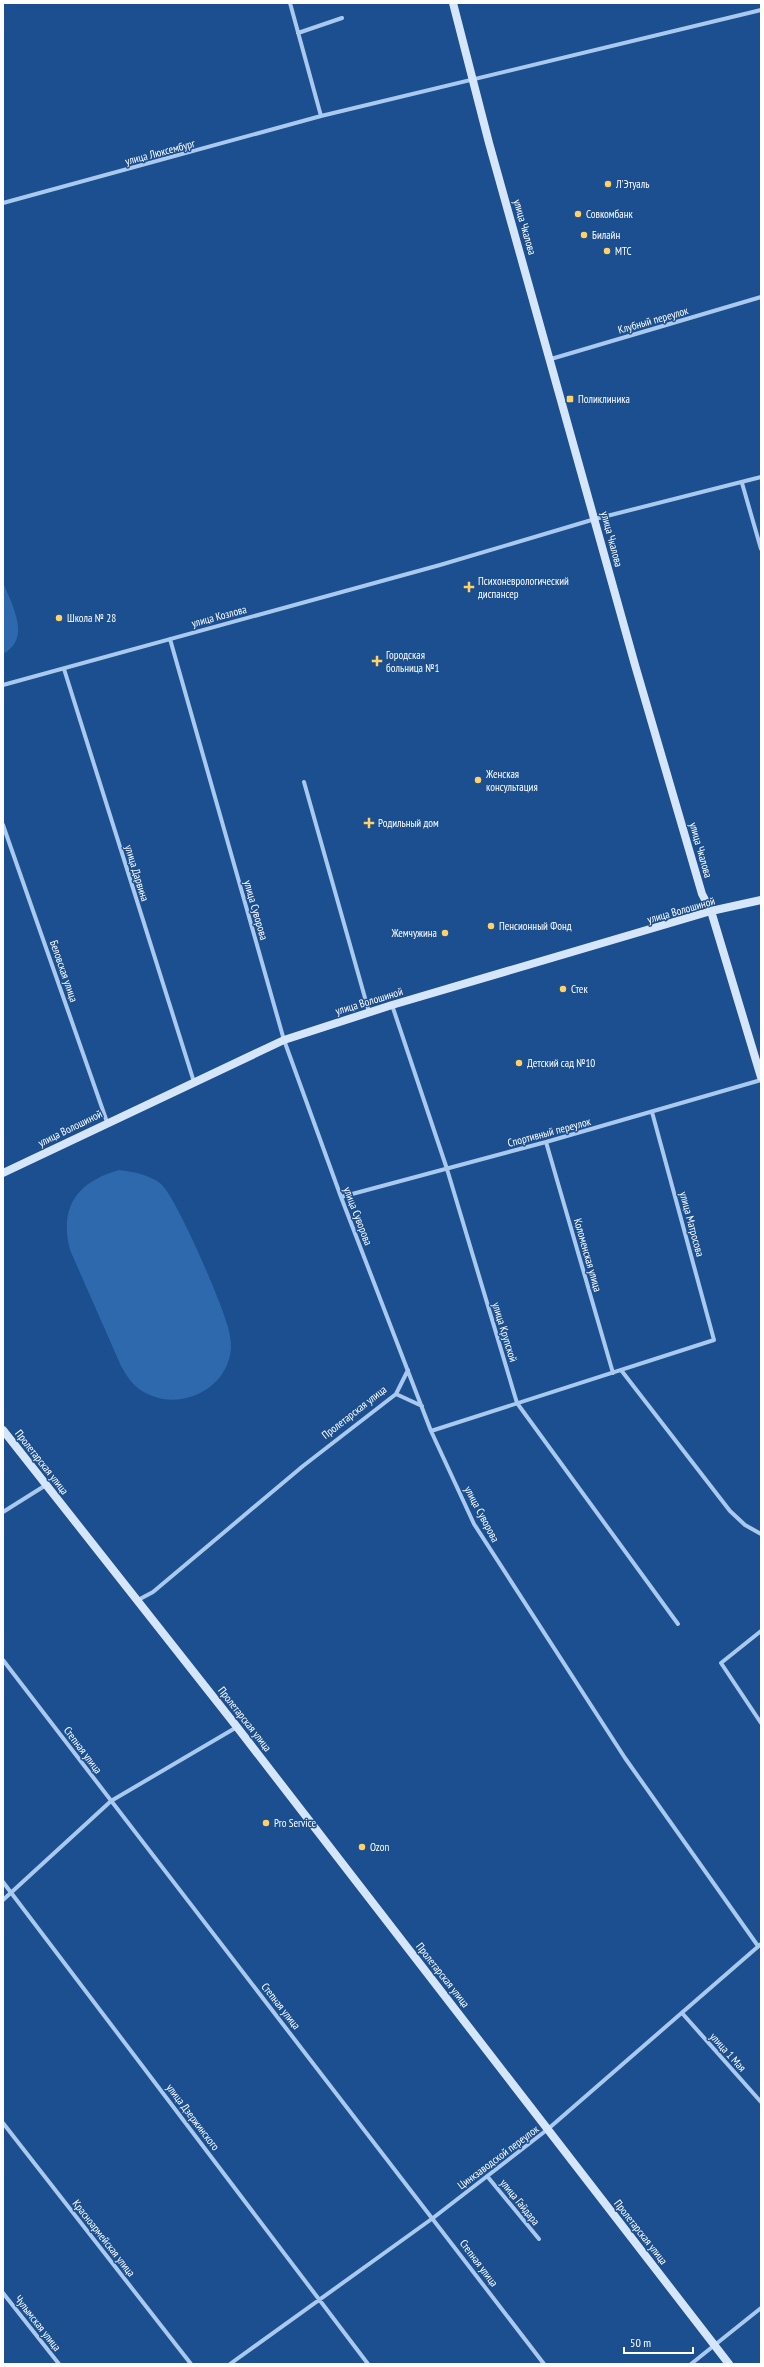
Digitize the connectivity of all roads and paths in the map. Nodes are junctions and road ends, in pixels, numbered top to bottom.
1 (290, 3) edge
2 (452, 3) edge
3 (761, 10) edge
4 (342, 18) dead end
5 (298, 33) junction
6 (471, 78) junction
7 (321, 116) junction
8 (3, 203) edge
9 (761, 297) edge
10 (551, 359) junction
11 (761, 477) edge
12 (742, 483) junction
13 (595, 519) junction
14 (761, 549) edge
15 (170, 639) junction
16 (64, 669) junction
17 (3, 685) edge
18 (304, 782) dead end
19 (3, 825) edge
20 (761, 900) edge
21 (711, 911) junction
22 (392, 1006) junction
23 (370, 1013) junction
24 (284, 1040) junction
25 (761, 1077) edge
26 (761, 1080) edge
27 (194, 1082) junction
28 (652, 1112) junction
29 (107, 1122) junction
30 (546, 1142) junction
31 (447, 1169) junction
32 (3, 1173) edge
33 (341, 1197) junction
34 (408, 1370) junction
35 (621, 1370) junction
36 (613, 1373) junction
37 (396, 1394) junction
38 (517, 1403) junction
39 (422, 1406) junction
40 (3, 1430) edge
41 (431, 1431) junction
42 (46, 1485) junction
43 (3, 1512) edge
44 (761, 1534) edge
45 (138, 1600) junction
46 (678, 1624) dead end
47 (761, 1631) edge
48 (3, 1660) edge
49 (761, 1723) edge
50 (237, 1727) junction
51 (111, 1801) junction
52 (3, 1882) edge
53 (11, 1893) junction
54 (3, 1900) edge
55 (760, 1945) edge
56 (682, 2013) junction
57 (761, 2102) edge
58 (3, 2123) edge
59 (548, 2129) junction
60 (487, 2176) junction
61 (432, 2218) junction
62 (539, 2239) dead end
63 (3, 2293) edge
64 (320, 2299) junction
65 (761, 2308) edge
66 (715, 2346) junction
67 (59, 2364) edge
68 (191, 2364) edge
69 (230, 2364) edge
70 (368, 2364) edge
71 (544, 2364) edge
72 (690, 2364) edge
73 (729, 2364) edge

1 - 5 street
2 - 6 street, улица Чкалова
3 - 6 street, улица Люксембург
4 - 5 street
5 - 7 street
6 - 7 street, улица Люксембург
6 - 10 street, улица Чкалова
7 - 8 street, улица Люксембург
9 - 10 street, Клубный переулок
10 - 13 street, улица Чкалова
11 - 12 street
12 - 13 street, улица Козлова
12 - 14 street
13 - 15 street, улица Козлова
13 - 21 street, улица Чкалова
15 - 16 street, улица Козлова
15 - 24 street, улица Суворова
16 - 17 street, улица Козлова
16 - 27 street, улица Дарвина
18 - 23 street
19 - 29 street, Беловская улица
20 - 21 street, улица Волошиной
21 - 22 street, улица Волошиной
21 - 25 street, улица Чкалова
22 - 23 street, улица Волошиной
22 - 31 street, улица Крупской
23 - 24 street, улица Волошиной
24 - 27 street, улица Волошиной
24 - 33 street, улица Суворова
26 - 28 street, Спортивный переулок
27 - 29 street, улица Волошиной
28 - 30 street, Спортивный переулок
28 - 35 street, улица Матросова
29 - 32 street, улица Волошиной
30 - 31 street, Спортивный переулок
30 - 36 street, Коломенская улица
31 - 33 street, Спортивный переулок
31 - 38 street, улица Крупской
33 - 34 street, улица Суворова
34 - 37 street, Пролетарская улица
34 - 39 street, улица Суворова
35 - 36 street
35 - 44 street
36 - 38 street
37 - 39 street
37 - 45 street, Пролетарская улица
38 - 41 street
38 - 46 street, улица Крупской
39 - 41 street, улица Суворова
40 - 42 street, Пролетарская улица
41 - 55 street, улица Суворова
42 - 43 street
42 - 45 street, Пролетарская улица
45 - 50 street, Пролетарская улица
47 - 49 street
48 - 51 street, Степная улица
50 - 51 street
50 - 59 street, Пролетарская улица
51 - 53 street
51 - 61 street, Степная улица
52 - 53 street, улица Дзержинского
53 - 54 street
53 - 64 street, улица Дзержинского
55 - 56 street, Цинкзаводской переулок
56 - 57 street, улица 1 Мая
56 - 59 street, Цинкзаводской переулок
58 - 68 street, Красноармейская улица
59 - 60 street, Цинкзаводской переулок
59 - 66 street, Пролетарская улица
60 - 61 street, Цинкзаводской переулок
60 - 62 street, улица Гайдара
61 - 64 street, Цинкзаводской переулок
61 - 71 street, Степная улица
63 - 67 street, Чулымская улица
64 - 69 street, Цинкзаводской переулок
64 - 70 street, улица Дзержинского
65 - 66 street
66 - 72 street
66 - 73 street, Пролетарская улица

